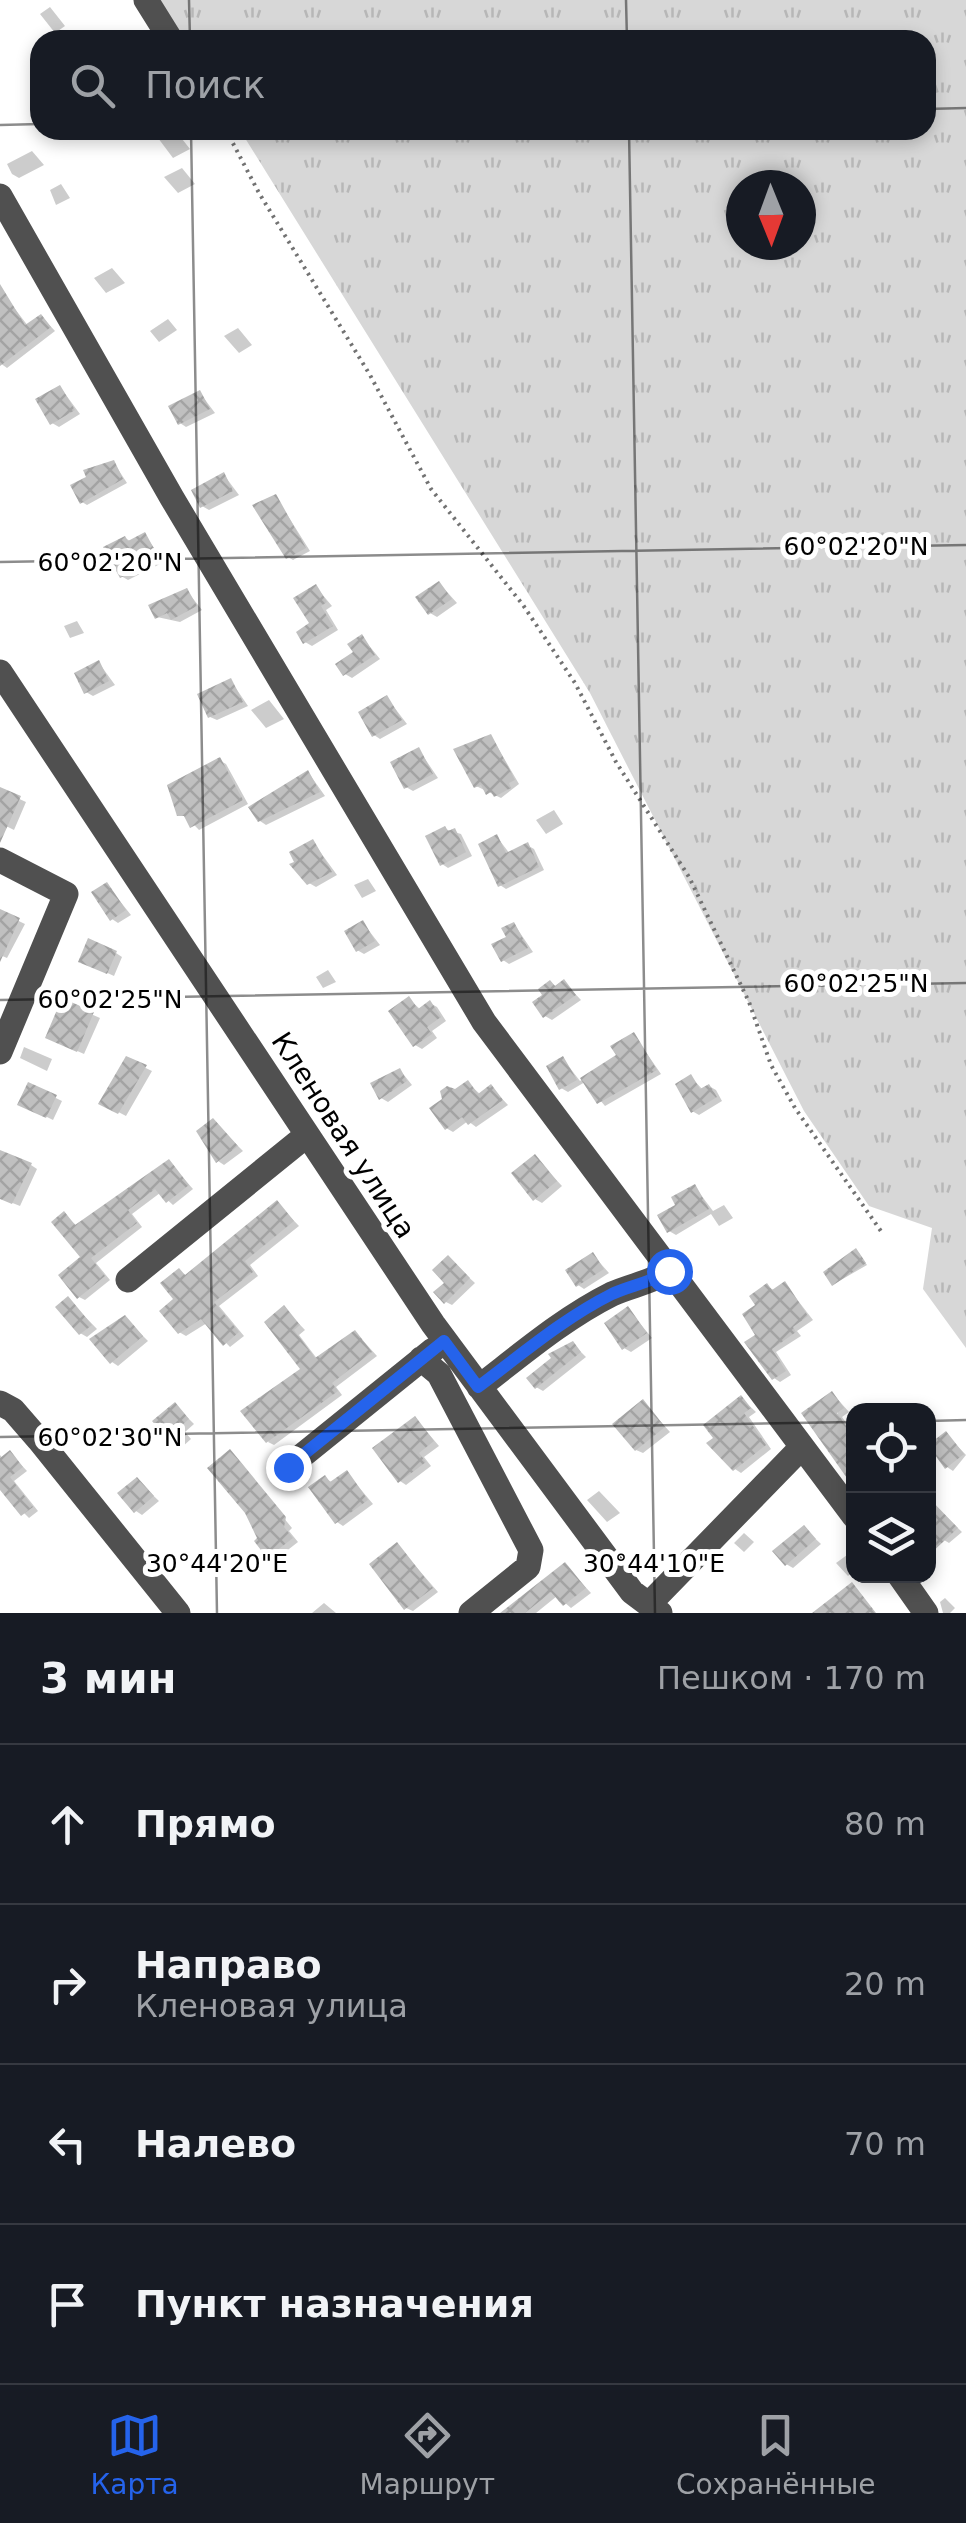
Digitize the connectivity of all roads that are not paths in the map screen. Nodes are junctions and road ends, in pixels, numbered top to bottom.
1 (146, 0) edge
2 (164, 30) edge
3 (0, 196) edge
4 (0, 672) edge
5 (0, 860) edge
6 (0, 1052) edge
7 (306, 1135) junction
8 (669, 1271) junction
9 (128, 1280) dead end
10 (444, 1341) junction
11 (421, 1359) junction
12 (478, 1387) junction
13 (0, 1402) edge
14 (801, 1448) junction
15 (288, 1467) dead end
16 (846, 1506) edge
17 (905, 1583) edge
18 (656, 1607) edge
19 (178, 1613) edge
20 (471, 1613) edge
21 (926, 1613) edge

1 - 2 street
3 - 8 street
4 - 7 street, Кленовая улица
5 - 6 street
7 - 9 street
7 - 10 street, Кленовая улица
8 - 12 street
8 - 14 street
10 - 11 street
10 - 12 street, Кленовая улица
11 - 15 street
11 - 20 street
12 - 18 street, Кленовая улица
13 - 19 street
14 - 16 street
14 - 18 street
17 - 21 street

